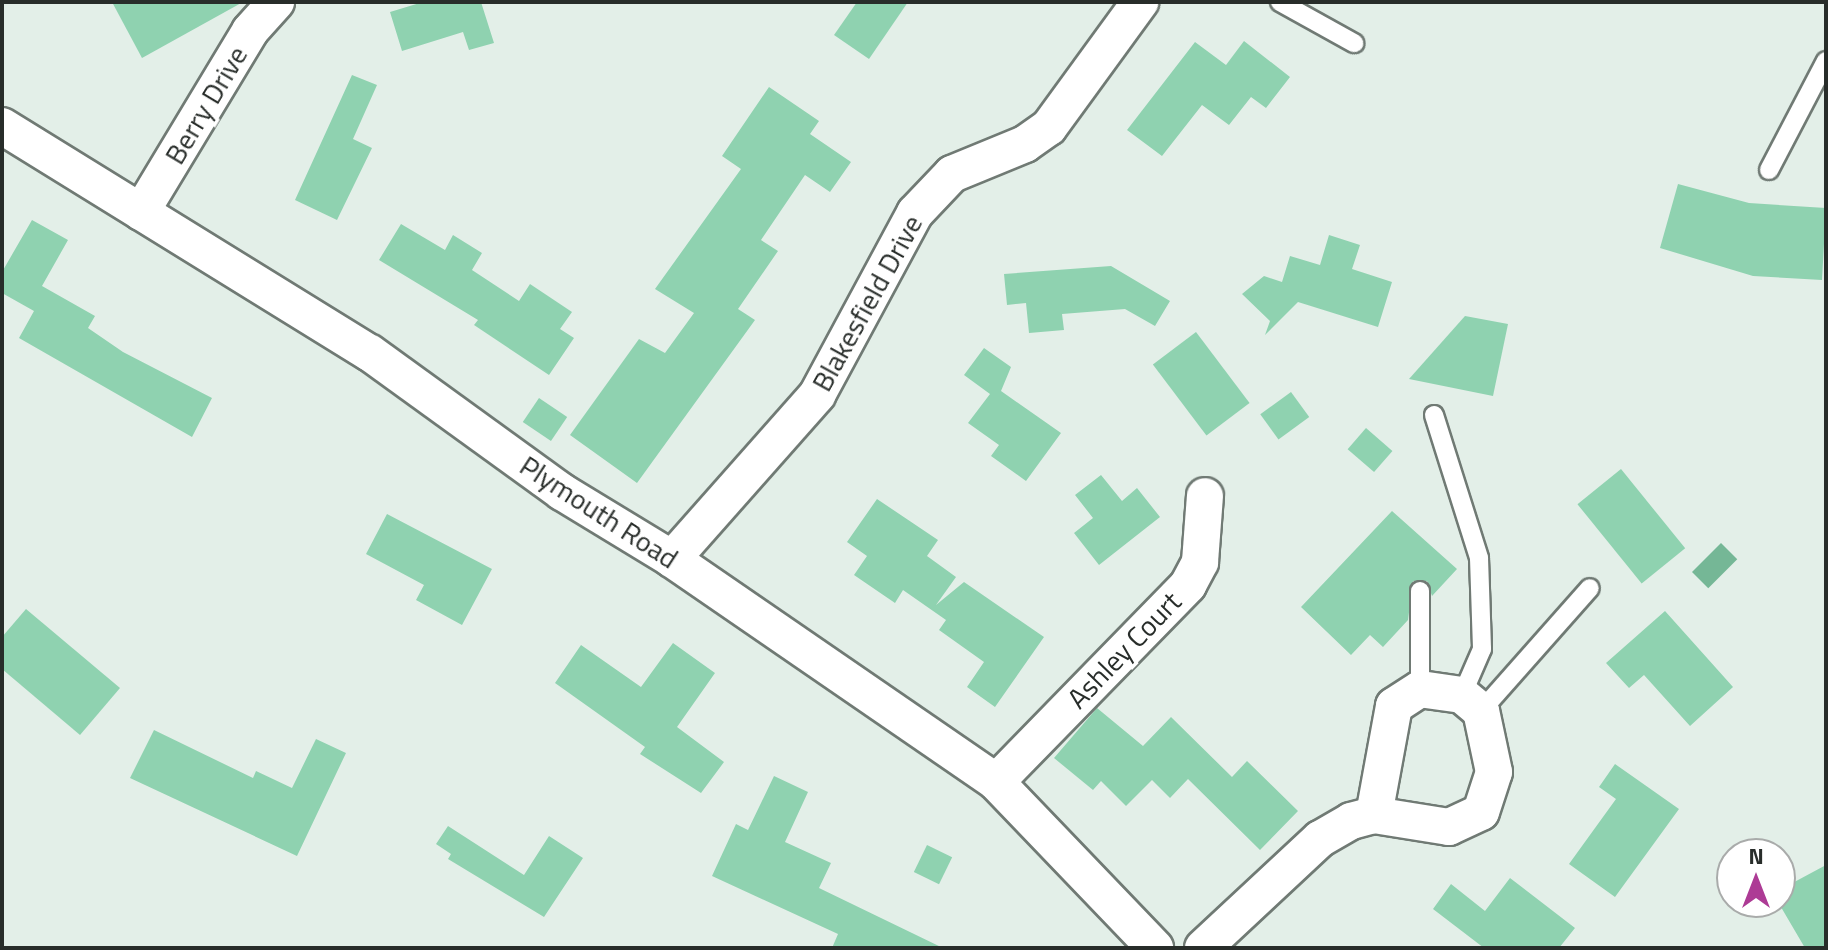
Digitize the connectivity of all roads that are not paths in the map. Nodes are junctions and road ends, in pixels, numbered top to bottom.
1 (276, 2) edge
2 (1140, 2) edge
3 (1280, 2) edge
4 (1354, 43) dead end
5 (1826, 61) edge
6 (2, 126) edge
7 (1769, 170) dead end
8 (141, 212) junction
9 (1434, 415) dead end
10 (1205, 496) dead end
11 (672, 559) junction
12 (1590, 588) dead end
13 (1420, 591) dead end
14 (1420, 689) junction
15 (1472, 703) junction
16 (996, 782) junction
17 (1374, 815) junction
18 (1155, 948) edge
19 (1203, 948) edge

1 - 8 street, Berry Drive
2 - 11 street, Blakesfield Drive
3 - 4 lane
5 - 7 lane
6 - 8 street, Plymouth Road
8 - 11 street, Plymouth Road
9 - 15 lane
10 - 16 street, Ashley Court
11 - 16 street, Plymouth Road
12 - 15 lane
13 - 14 lane
14 - 15 street
14 - 17 street
15 - 17 street
16 - 18 street, Plymouth Road
17 - 19 street

